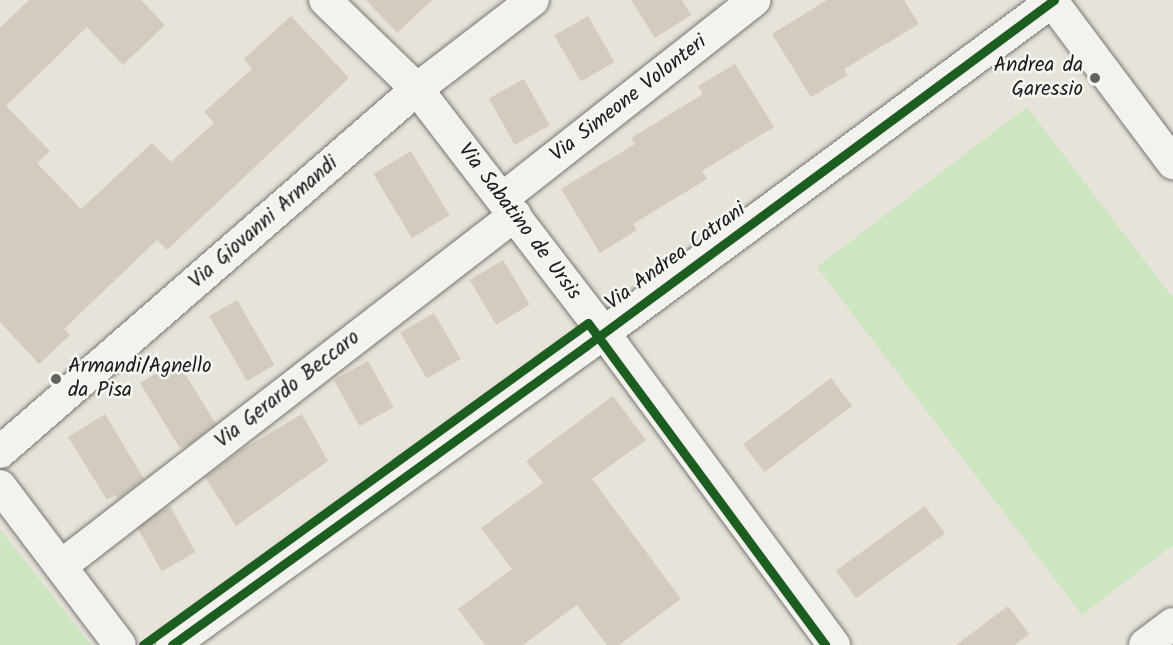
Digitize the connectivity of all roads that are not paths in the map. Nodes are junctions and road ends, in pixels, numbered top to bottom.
1 (325, 0) edge
2 (533, 0) edge
3 (755, 0) edge
4 (1052, 0) edge
5 (417, 89) junction
6 (1173, 163) edge
7 (509, 207) junction
8 (604, 333) junction
9 (0, 452) edge
10 (0, 486) edge
11 (61, 566) junction
12 (1173, 624) edge
13 (120, 645) edge
14 (172, 645) edge
15 (834, 645) edge
16 (1145, 645) edge

1 - 5 street, Via Sabatino de Ursis
2 - 5 street, Via Giovanni Armandi
3 - 7 street, Via Simeone Volonteri
4 - 6 street
4 - 8 street, Via Andrea Catrani
5 - 7 street, Via Sabatino de Ursis
5 - 9 street, Via Giovanni Armandi
7 - 8 street, Via Sabatino de Ursis
7 - 11 street, Via Gerardo Beccaro
8 - 14 street, Via Andrea Catrani
8 - 15 street, Via Sabatino de Ursis
10 - 11 street
11 - 13 street
12 - 16 street

